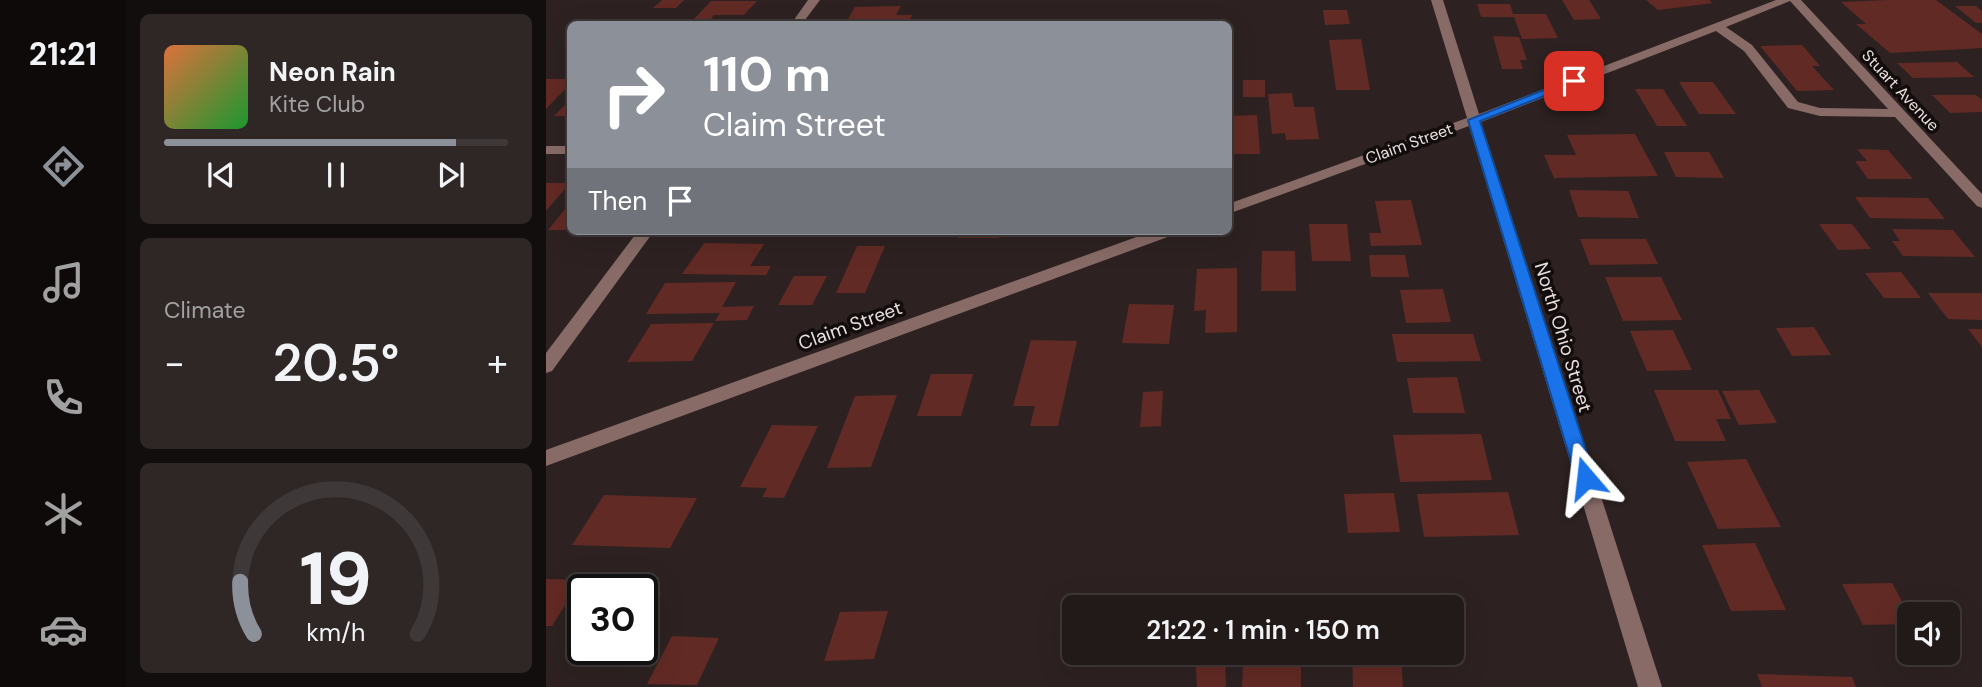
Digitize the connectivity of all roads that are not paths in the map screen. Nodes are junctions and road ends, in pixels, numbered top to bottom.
1 (814, 0) edge
2 (1437, 0) edge
3 (1786, 0) edge
4 (1795, 0) edge
5 (798, 21) edge
6 (1717, 26) junction
7 (1899, 113) junction
8 (1474, 120) junction
9 (546, 150) edge
10 (567, 150) edge
11 (1982, 203) edge
12 (1232, 208) edge
13 (643, 235) edge
14 (1157, 235) edge
15 (546, 366) edge
16 (546, 458) edge
17 (1650, 687) edge

1 - 5 street
2 - 8 street, North Ohio Street
3 - 6 street, Claim Street
4 - 7 street, Stuart Avenue
6 - 7 street
6 - 8 street, Claim Street
7 - 11 street, Stuart Avenue
8 - 12 street, Claim Street
8 - 17 street, North Ohio Street
9 - 10 street
13 - 15 street
14 - 16 street, Claim Street

